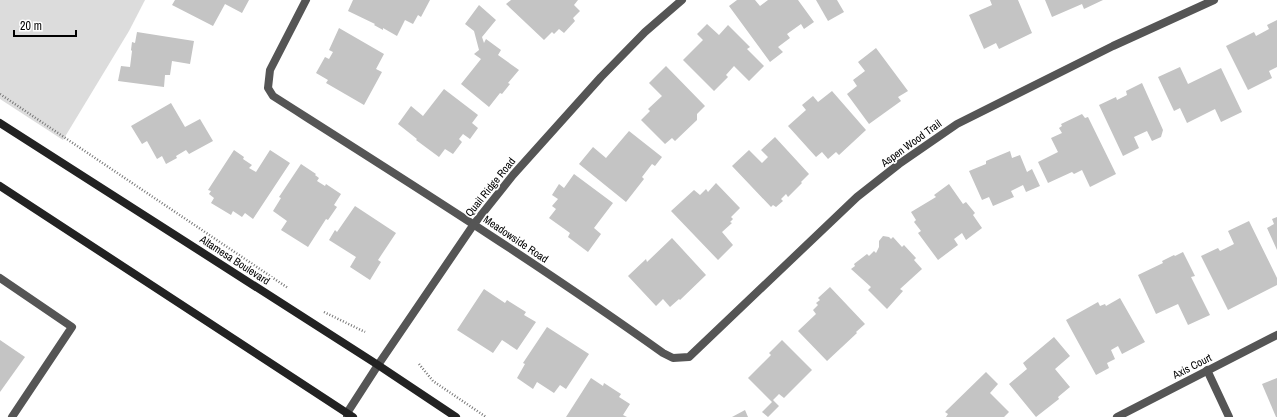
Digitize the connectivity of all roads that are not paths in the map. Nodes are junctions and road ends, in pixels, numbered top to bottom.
1 (306, 0) edge
2 (682, 0) edge
3 (1214, 0) edge
4 (0, 123) edge
5 (0, 186) edge
6 (474, 224) junction
7 (0, 278) edge
8 (1277, 335) edge
9 (664, 353) joint
10 (378, 365) junction
11 (1207, 370) junction
12 (347, 416) edge
13 (12, 417) edge
14 (456, 417) edge
15 (1117, 417) edge
16 (1229, 417) edge

1 - 6 street, Meadowside Road
2 - 6 street, Quail Ridge Road
3 - 9 street, Aspen Wood Trail
4 - 10 main road, Altamesa Boulevard
5 - 12 main road
6 - 9 street, Meadowside Road
6 - 10 street, Quail Ridge Road
7 - 13 street
8 - 11 street, Axis Court
10 - 12 street, Quail Ridge Road
10 - 14 main road, Altamesa Boulevard
11 - 15 street, Axis Court
11 - 16 street

